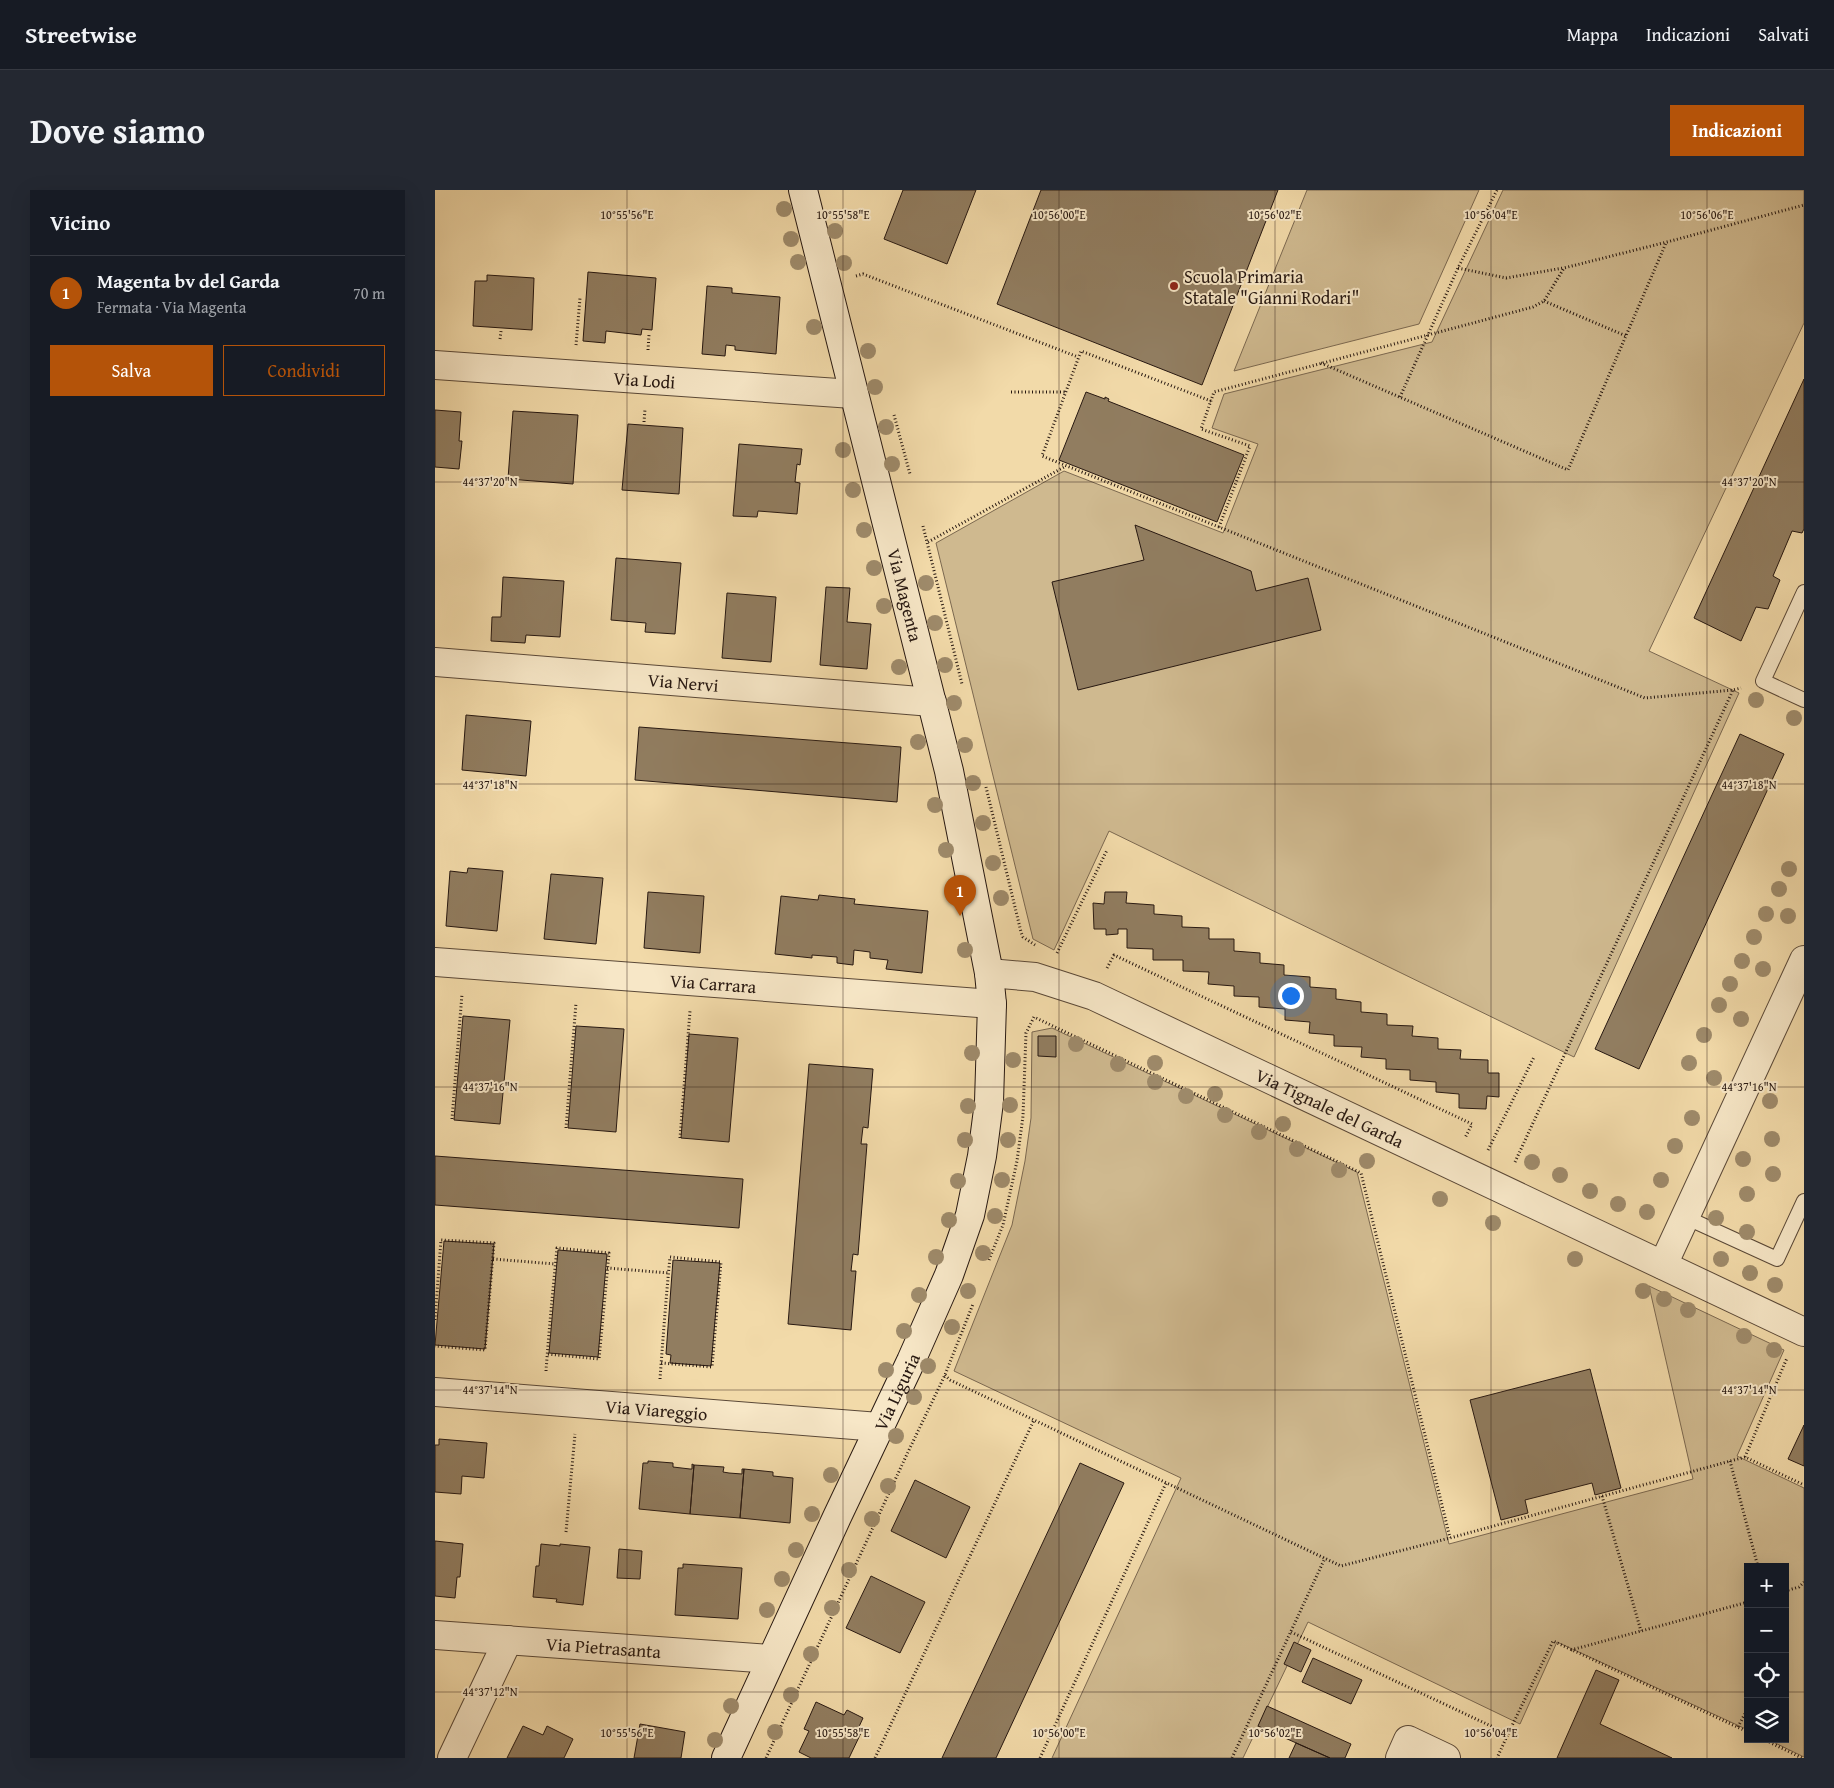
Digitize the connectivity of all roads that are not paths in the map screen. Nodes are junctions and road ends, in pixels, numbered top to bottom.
1 (803, 190) edge
2 (435, 365) edge
3 (853, 394) junction
4 (1804, 592) edge
5 (435, 662) edge
6 (1804, 700) edge
7 (932, 702) junction
8 (435, 962) edge
9 (1801, 972) edge
10 (989, 973) junction
11 (992, 1004) junction
12 (1804, 1201) edge
13 (1685, 1217) junction
14 (1663, 1265) junction
15 (1802, 1330) edge
16 (435, 1392) edge
17 (879, 1427) junction
18 (435, 1635) edge
19 (508, 1640) junction
20 (771, 1659) junction
21 (452, 1758) edge
22 (726, 1758) edge
23 (1400, 1758) edge
24 (1446, 1758) edge

1 - 3 street, Via Magenta
2 - 3 street, Via Lodi
3 - 7 street, Via Magenta
4 - 6 lane
5 - 7 street, Via Nervi
7 - 10 street, Via Magenta
8 - 11 street, Via Carrara
9 - 13 street
10 - 11 street, Via Magenta
10 - 14 street, Via Tignale del Garda
11 - 17 street, Via Liguria
12 - 13 lane
13 - 14 street
14 - 15 street, Via Tignale del Garda
16 - 17 street, Via Viareggio
17 - 20 street, Via Liguria
18 - 19 street, Via Pietrasanta
19 - 20 street, Via Pietrasanta
19 - 21 street
20 - 22 street, Via Liguria
23 - 24 street

